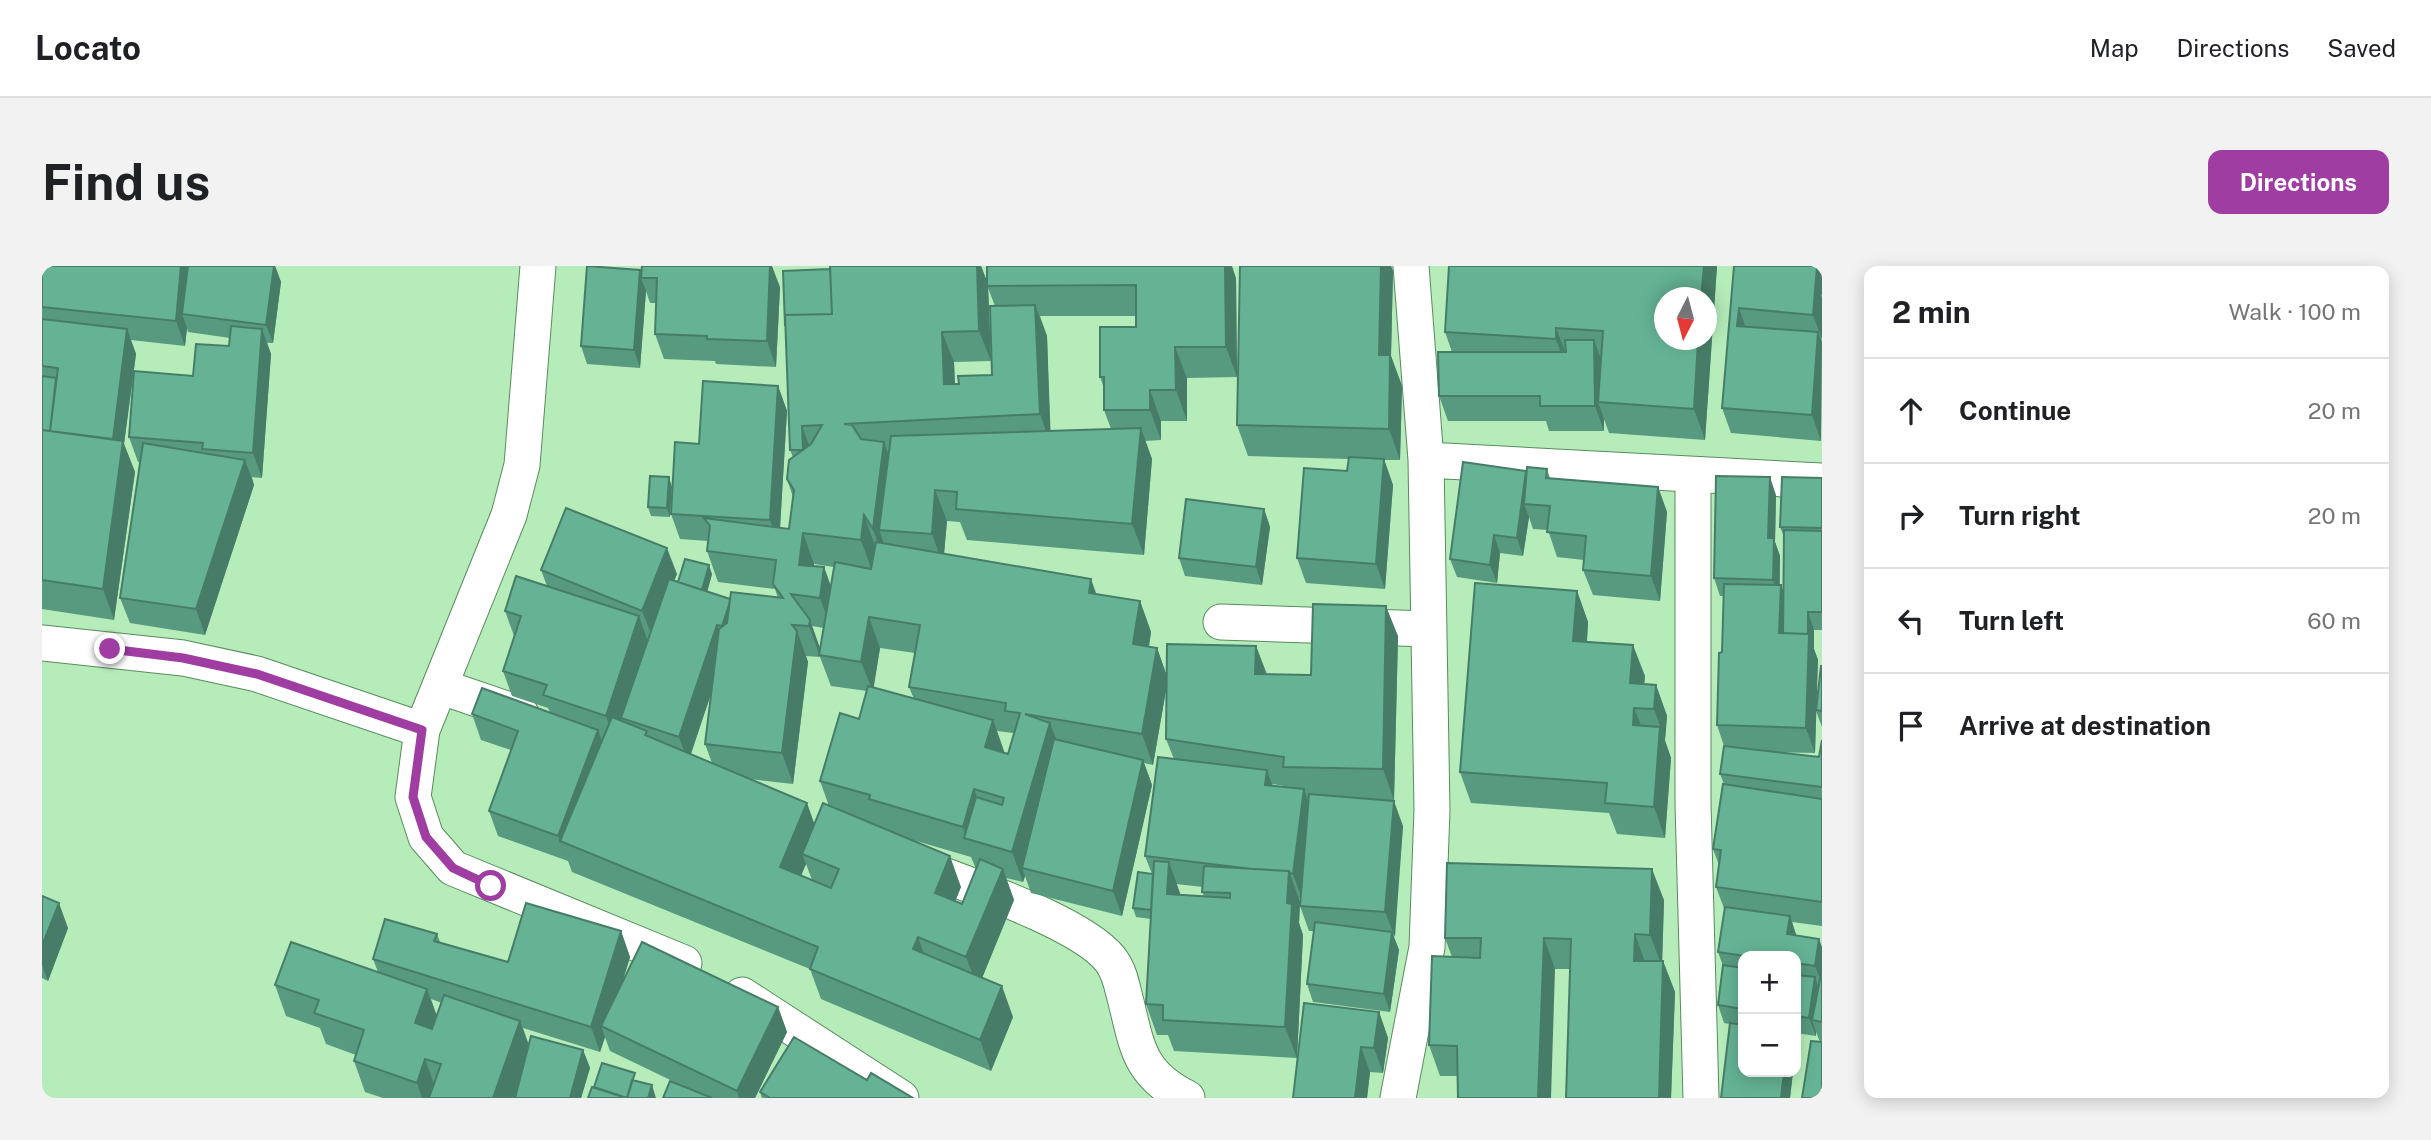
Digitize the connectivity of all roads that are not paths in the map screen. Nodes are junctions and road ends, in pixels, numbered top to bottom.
1 (538, 266) edge
2 (1411, 266) edge
3 (1426, 460) junction
4 (1693, 475) junction
5 (1822, 481) edge
6 (1221, 622) dead end
7 (1429, 629) junction
8 (42, 643) edge
9 (442, 687) junction
10 (554, 726) edge
11 (422, 730) junction
12 (883, 852) edge
13 (901, 1098) edge
14 (1186, 1098) edge
15 (1398, 1098) edge
16 (1701, 1098) edge

1 - 9 street
2 - 3 street
3 - 4 street
3 - 7 street
4 - 5 street
4 - 16 street
6 - 7 street
7 - 15 street
8 - 11 street
9 - 10 street
9 - 11 street
11 - 13 street
12 - 14 street

